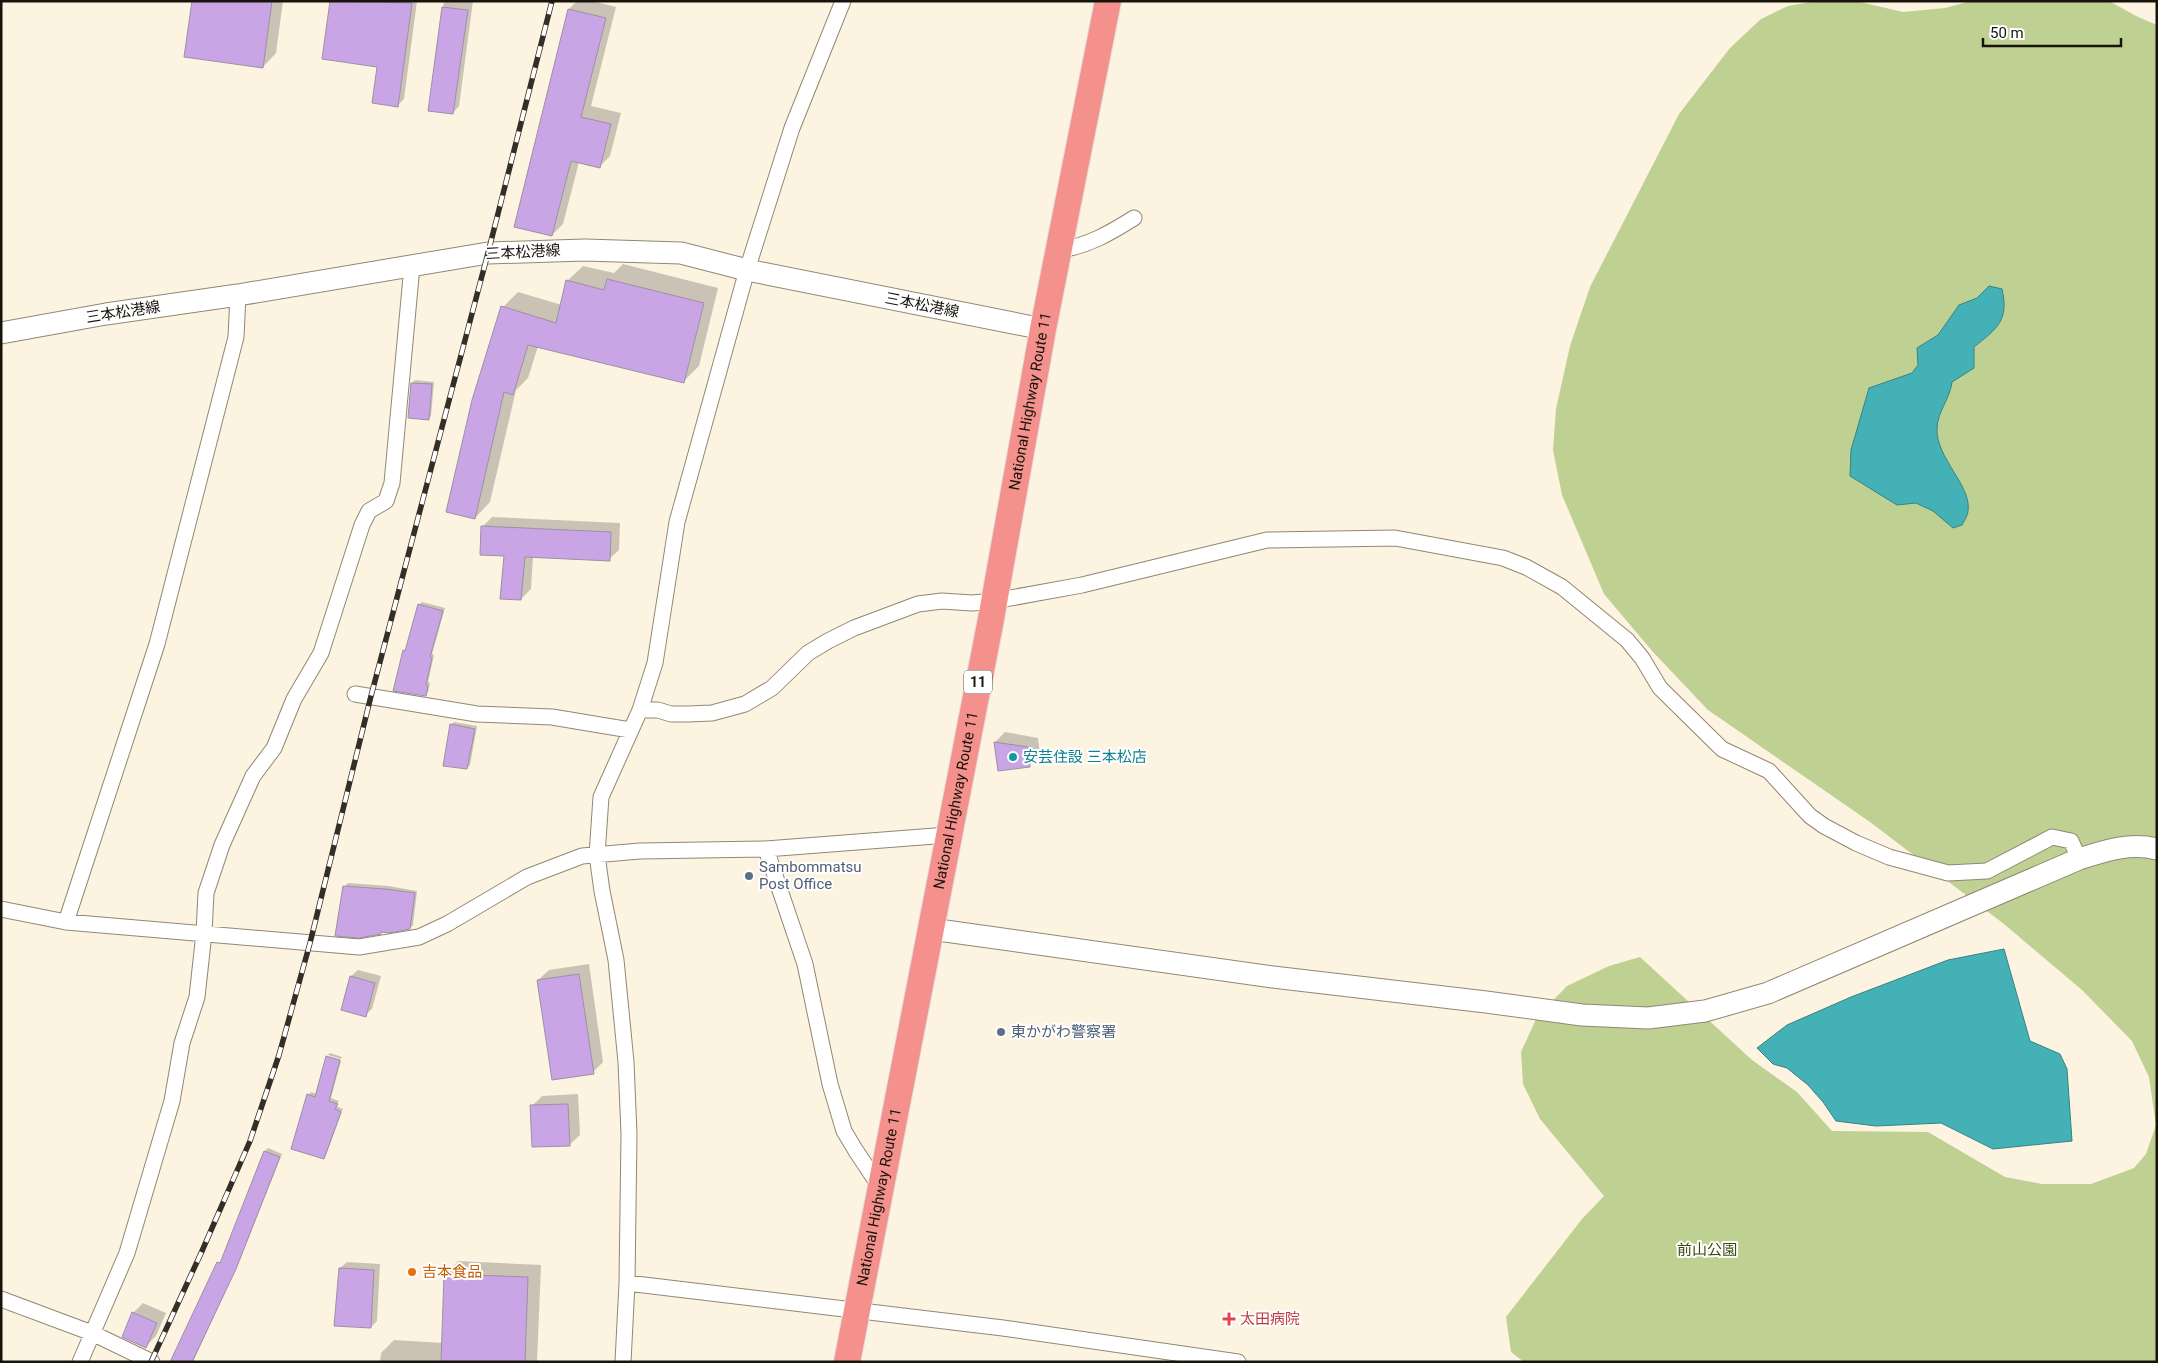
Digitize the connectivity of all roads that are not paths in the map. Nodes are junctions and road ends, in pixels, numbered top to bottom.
1 (843, 1) edge
2 (1108, 1) edge
3 (1134, 218) dead end
4 (1060, 250) junction
5 (412, 266) junction
6 (746, 270) junction
7 (238, 296) junction
8 (1043, 329) junction
9 (1, 333) edge
10 (994, 600) junction
11 (356, 694) dead end
12 (640, 710) junction
13 (630, 730) junction
14 (948, 835) junction
15 (766, 849) junction
16 (2157, 849) edge
17 (597, 855) junction
18 (2079, 859) junction
19 (1, 909) edge
20 (66, 922) junction
21 (931, 928) junction
22 (204, 934) junction
23 (880, 1187) junction
24 (627, 1283) junction
25 (1, 1299) edge
26 (856, 1311) junction
27 (92, 1334) junction
28 (80, 1362) edge
29 (152, 1362) edge
30 (623, 1362) edge
31 (847, 1362) edge
32 (1238, 1362) edge

1 - 6 street
2 - 4 highway, National Highway Route 11 / 11
3 - 4 street
4 - 8 highway, National Highway Route 11 / 11
5 - 6 street, 三本松港線
5 - 7 street, 三本松港線
5 - 22 street
6 - 8 street, 三本松港線
6 - 12 street
7 - 9 street, 三本松港線
7 - 20 street
8 - 10 highway, National Highway Route 11 / 11
10 - 12 street
10 - 14 highway, National Highway Route 11 / 11
10 - 18 street
11 - 13 street
12 - 13 street
13 - 17 street
14 - 15 street
14 - 21 highway, National Highway Route 11 / 11
15 - 17 street
15 - 23 street
16 - 18 street
17 - 22 street
17 - 24 street
18 - 21 street
19 - 20 street
20 - 22 street
21 - 23 highway, National Highway Route 11 / 11
22 - 27 street
23 - 26 highway, National Highway Route 11 / 11
24 - 26 street
24 - 30 street
25 - 27 street
26 - 31 highway, National Highway Route 11 / 11
26 - 32 street
27 - 28 street
27 - 29 street

